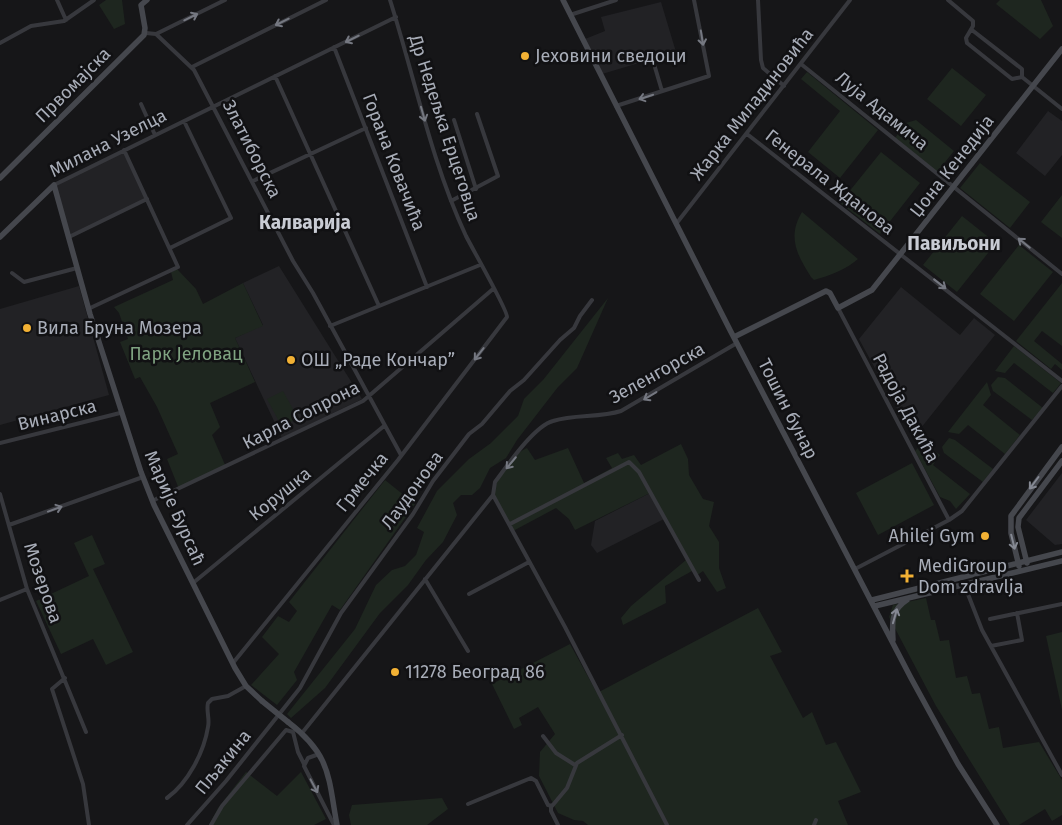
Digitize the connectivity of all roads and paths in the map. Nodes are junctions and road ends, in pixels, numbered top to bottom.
1 (58, 0) edge
2 (94, 0) edge
3 (148, 0) edge
4 (225, 0) edge
5 (326, 0) edge
6 (390, 0) edge
7 (563, 0) edge
8 (616, 0) edge
9 (694, 0) edge
10 (758, 0) edge
11 (850, 0) edge
12 (948, 0) edge
13 (140, 2) edge
14 (570, 15) junction
15 (396, 17) junction
16 (66, 20) junction
17 (972, 30) junction
18 (146, 33) junction
19 (156, 34) junction
20 (0, 43) edge
21 (334, 47) junction
22 (1062, 49) edge
23 (654, 64) dead end
24 (801, 64) junction
25 (192, 67) junction
26 (770, 74) dead end
27 (276, 76) junction
28 (1022, 77) junction
29 (776, 79) dead end
30 (784, 86) junction
31 (1033, 86) junction
32 (662, 91) junction
33 (141, 104) dead end
34 (214, 106) junction
35 (616, 106) junction
36 (1062, 109) edge
37 (477, 114) dead end
38 (454, 120) dead end
39 (184, 121) junction
40 (366, 128) junction
41 (747, 134) junction
42 (155, 135) junction
43 (124, 150) junction
44 (310, 152) junction
45 (0, 178) edge
46 (252, 181) junction
47 (54, 185) junction
48 (954, 187) junction
49 (476, 189) junction
50 (147, 199) junction
51 (451, 201) junction
52 (676, 224) junction
53 (0, 227) edge
54 (2, 235) edge
55 (69, 237) junction
56 (170, 248) junction
57 (901, 255) junction
58 (480, 265) junction
59 (77, 268) junction
60 (12, 273) dead end
61 (1062, 274) edge
62 (427, 287) junction
63 (493, 289) junction
64 (592, 300) dead end
65 (379, 306) junction
66 (838, 308) junction
67 (88, 309) junction
68 (508, 314) joint
69 (330, 326) junction
70 (735, 340) junction
71 (1062, 381) edge
72 (1062, 386) edge
73 (368, 398) junction
74 (120, 413) junction
75 (384, 426) junction
76 (0, 443) edge
77 (1062, 447) edge
78 (401, 455) junction
79 (1062, 460) edge
80 (143, 477) junction
81 (0, 494) edge
82 (493, 495) junction
83 (152, 501) junction
84 (950, 520) junction
85 (510, 524) junction
86 (9, 525) junction
87 (1062, 552) edge
88 (1027, 560) junction
89 (1062, 561) edge
90 (529, 562) junction
91 (1018, 563) junction
92 (1029, 568) junction
93 (855, 569) junction
94 (1020, 570) junction
95 (425, 579) junction
96 (699, 580) dead end
97 (192, 584) junction
98 (964, 584) junction
99 (27, 589) junction
100 (469, 594) dead end
101 (913, 597) junction
102 (0, 600) edge
103 (873, 603) junction
104 (1062, 604) edge
105 (1016, 613) junction
106 (990, 619) dead end
107 (894, 643) junction
108 (990, 646) junction
109 (468, 651) dead end
110 (233, 663) junction
111 (65, 678) junction
112 (246, 686) junction
113 (278, 714) joint
114 (86, 732) dead end
115 (302, 733) junction
116 (543, 736) dead end
117 (622, 736) junction
118 (319, 754) junction
119 (304, 764) junction
120 (575, 765) junction
121 (1062, 775) edge
122 (167, 798) dead end
123 (468, 804) dead end
124 (551, 806) junction
125 (816, 820) dead end
126 (89, 825) edge
127 (187, 825) edge
128 (210, 825) edge
129 (336, 825) edge
130 (558, 825) edge
131 (667, 825) edge
132 (814, 825) edge
133 (997, 825) edge

1 - 16 street
2 - 16 street
3 - 13 main road
19 -> 4 street
5 -> 25 street
6 - 15 street, Др Недељка Ерцеговца
7 - 14 main road, Тошин бунар
8 - 14 street
9 -> 32 street
10 - 26 street
11 - 24 street, Жарка Миладиновића
12 - 17 street
13 - 18 main road
14 - 35 main road, Тошин бунар
15 -> 21 street, Милана Узелца
15 -> 51 street, Др Недељка Ерцеговца
16 - 20 street
17 - 28 street
17 - 28 street
18 - 19 street
18 - 45 main road, Првомајска
19 - 25 street, Златиборска
21 - 27 street, Милана Узелца
21 - 40 street, Горана Ковачића
22 - 31 main road, Џона Кенедија
23 - 32 street
24 - 30 street, Жарка Миладиновића
24 - 48 street, Луја Адамича
25 - 34 street, Златиборска
27 - 34 street, Милана Узелца
27 - 44 street
28 - 31 street
29 - 30 street
30 - 41 street, Жарка Миладиновића
31 - 36 street
31 - 48 main road, Џона Кенедија
32 -> 35 street
33 - 42 street
34 - 39 street, Милана Узелца
34 - 46 street, Златиборска
35 - 52 main road, Тошин бунар
37 - 49 street
38 - 49 street
39 - 42 street, Милана Узелца
39 - 56 street
40 - 44 street
40 - 62 street, Горана Ковачића
41 - 52 street, Жарка Миладиновића
41 - 57 street, Генерала Жданова
42 - 43 street, Милана Узелца
43 - 47 street, Милана Узелца
43 - 50 street
44 - 46 street
44 - 65 street
46 - 69 street, Златиборска
47 - 54 main road, Милана Узелца
47 - 55 main road, Марије Бурсаћ
48 - 57 main road, Џона Кенедија
61 -> 48 street, Луја Адамича
49 - 51 street
50 - 55 street
50 - 56 street
51 - 58 street, Др Недељка Ерцеговца
52 - 70 main road, Тошин бунар
53 - 54 main road
55 - 59 main road, Марије Бурсаћ
56 - 67 street
57 - 66 main road, Џона Кенедија
57 -> 71 street, Генерала Жданова
58 - 62 street
58 - 63 street, Др Недељка Ерцеговца
59 - 60 street
59 - 67 main road, Марије Бурсаћ
62 - 65 street
63 - 68 street, Др Недељка Ерцеговца
63 - 73 street, Карла Сопрона
64 - 113 street, Лаудонова
65 - 69 street
66 - 70 main road
66 - 84 street, Радоја Дакића
67 - 74 main road, Марије Бурсаћ
68 -> 78 street, Грмечка
69 - 73 street, Златиборска
70 -> 82 street, Зеленгорска
70 - 93 main road, Тошин бунар
72 - 84 street
73 - 75 street, Златиборска
73 - 83 street, Карла Сопрона
74 - 76 street, Винарска
74 - 80 main road, Марије Бурсаћ
75 - 78 street, Златиборска
75 - 97 street, Корушка
77 -> 91 main road
78 - 110 street, Грмечка
79 - 88 main road
80 - 83 main road, Марије Бурсаћ
86 -> 80 street
81 - 86 street, Мозерова
82 - 85 street
82 - 95 street, Зеленгорска
83 - 97 main road, Марије Бурсаћ
84 - 93 street
85 - 90 street
85 - 96 street
86 - 99 street, Мозерова
87 - 88 main road
88 - 91 main road
88 - 92 main road
89 - 92 main road
90 - 100 street
90 - 117 street
91 - 94 main road
91 - 103 main road
92 - 94 main road
93 - 103 main road, Тошин бунар
94 - 98 main road
95 - 109 street
95 - 115 street, Зеленгорска
97 - 110 main road, Марије Бурсаћ
98 - 101 main road
98 - 108 street
99 - 102 street
99 - 111 street, Мозерова
101 - 103 main road
107 -> 101 main road
103 - 107 main road, Тошин бунар
104 - 105 street
105 - 106 street
105 - 108 street
107 - 133 main road, Тошин бунар
108 - 121 street
110 - 112 main road, Марије Бурсаћ
111 - 114 street, Мозерова
111 - 126 street
112 - 115 main road, Марије Бурсаћ, bridge
112 - 122 street
113 - 127 street, Пљакина
115 - 118 main road, Марије Бурсаћ
116 - 120 street
117 - 120 street
117 - 131 street
118 - 119 street
118 - 129 main road, Марије Бурсаћ
119 - 128 street, Марије Бурсаћ
119 -> 129 street, Марије Бурсаћ
120 - 124 street
123 - 124 street
124 - 130 street
125 - 132 street

